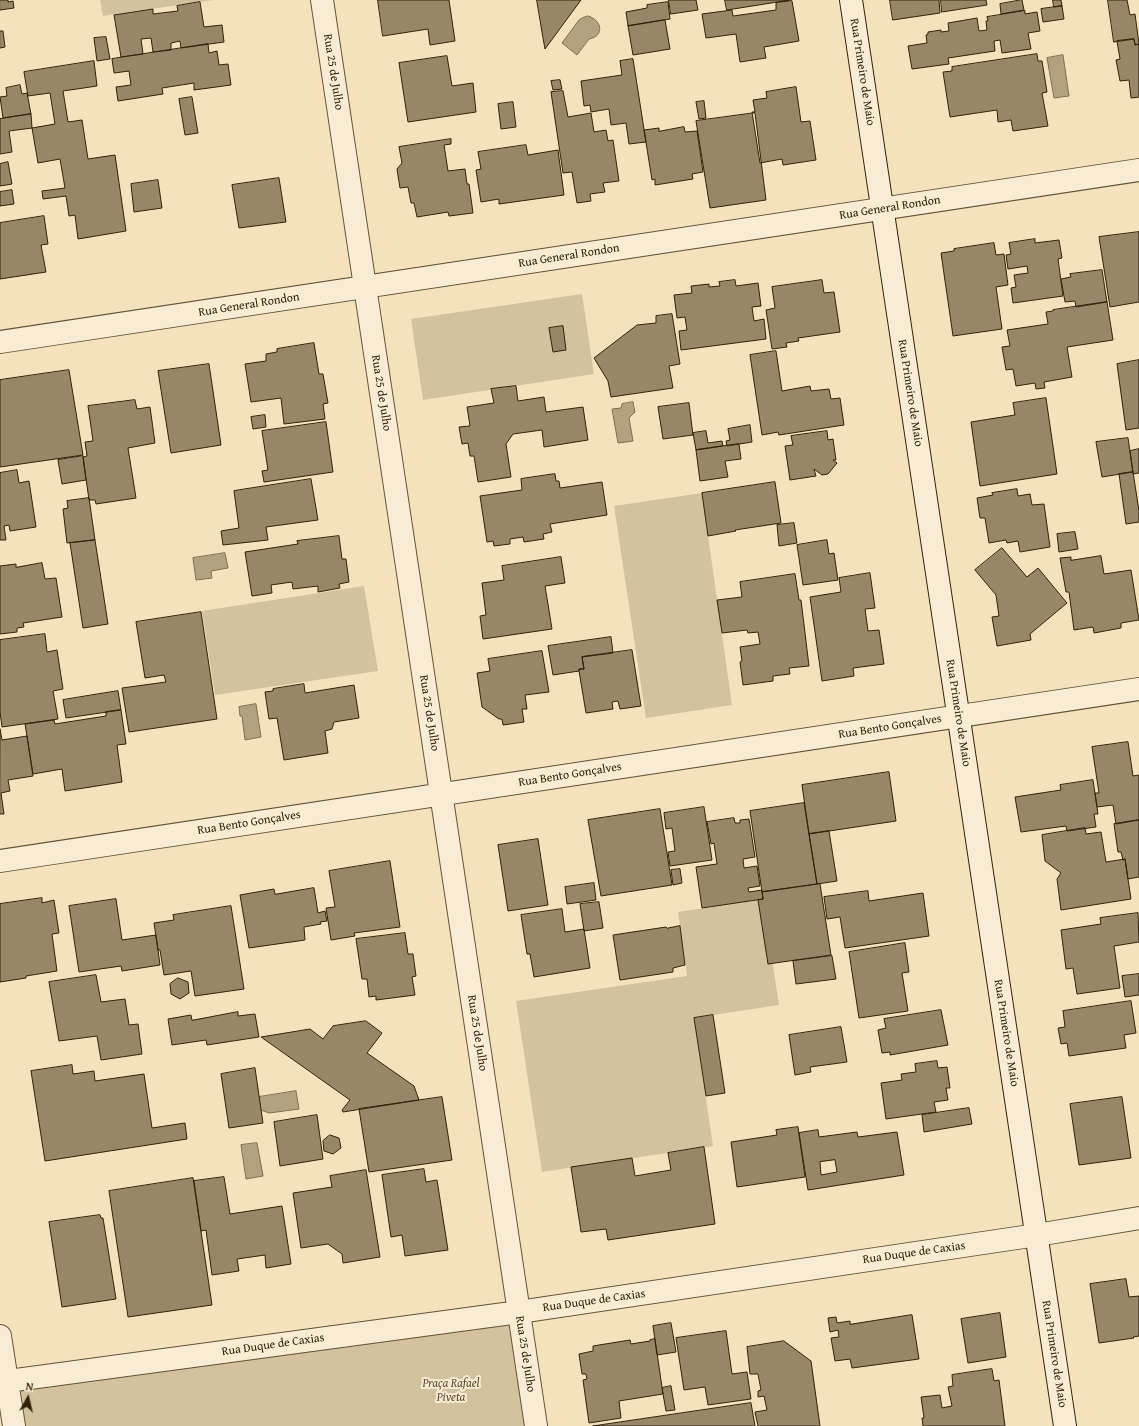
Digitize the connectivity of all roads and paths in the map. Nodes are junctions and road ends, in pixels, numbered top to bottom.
1 (322, 0) edge
2 (851, 0) edge
3 (1139, 170) edge
4 (883, 209) junction
5 (365, 287) junction
6 (0, 342) edge
7 (1139, 689) edge
8 (959, 716) junction
9 (441, 795) junction
10 (0, 861) edge
11 (1139, 1218) edge
12 (1037, 1235) junction
13 (519, 1312) junction
14 (0, 1336) edge
15 (3, 1381) edge
16 (14, 1426) edge
17 (536, 1426) edge
18 (1065, 1426) edge

1 - 5 street, Rua 25 de Julho
2 - 4 street, Rua Primeiro de Maio
3 - 4 street, Rua General Rondon
4 - 5 street, Rua General Rondon
4 - 8 street, Rua Primeiro de Maio
5 - 6 street, Rua General Rondon
5 - 9 street, Rua 25 de Julho
7 - 8 street, Rua Bento Gonçalves
8 - 9 street, Rua Bento Gonçalves
8 - 12 street, Rua Primeiro de Maio
9 - 10 street, Rua Bento Gonçalves
9 - 13 street, Rua 25 de Julho
11 - 12 street, Rua Duque de Caxias
12 - 13 street, Rua Duque de Caxias
12 - 18 street, Rua Primeiro de Maio
13 - 15 street, Rua Duque de Caxias
13 - 17 street, Rua 25 de Julho
14 - 15 street
15 - 16 street

